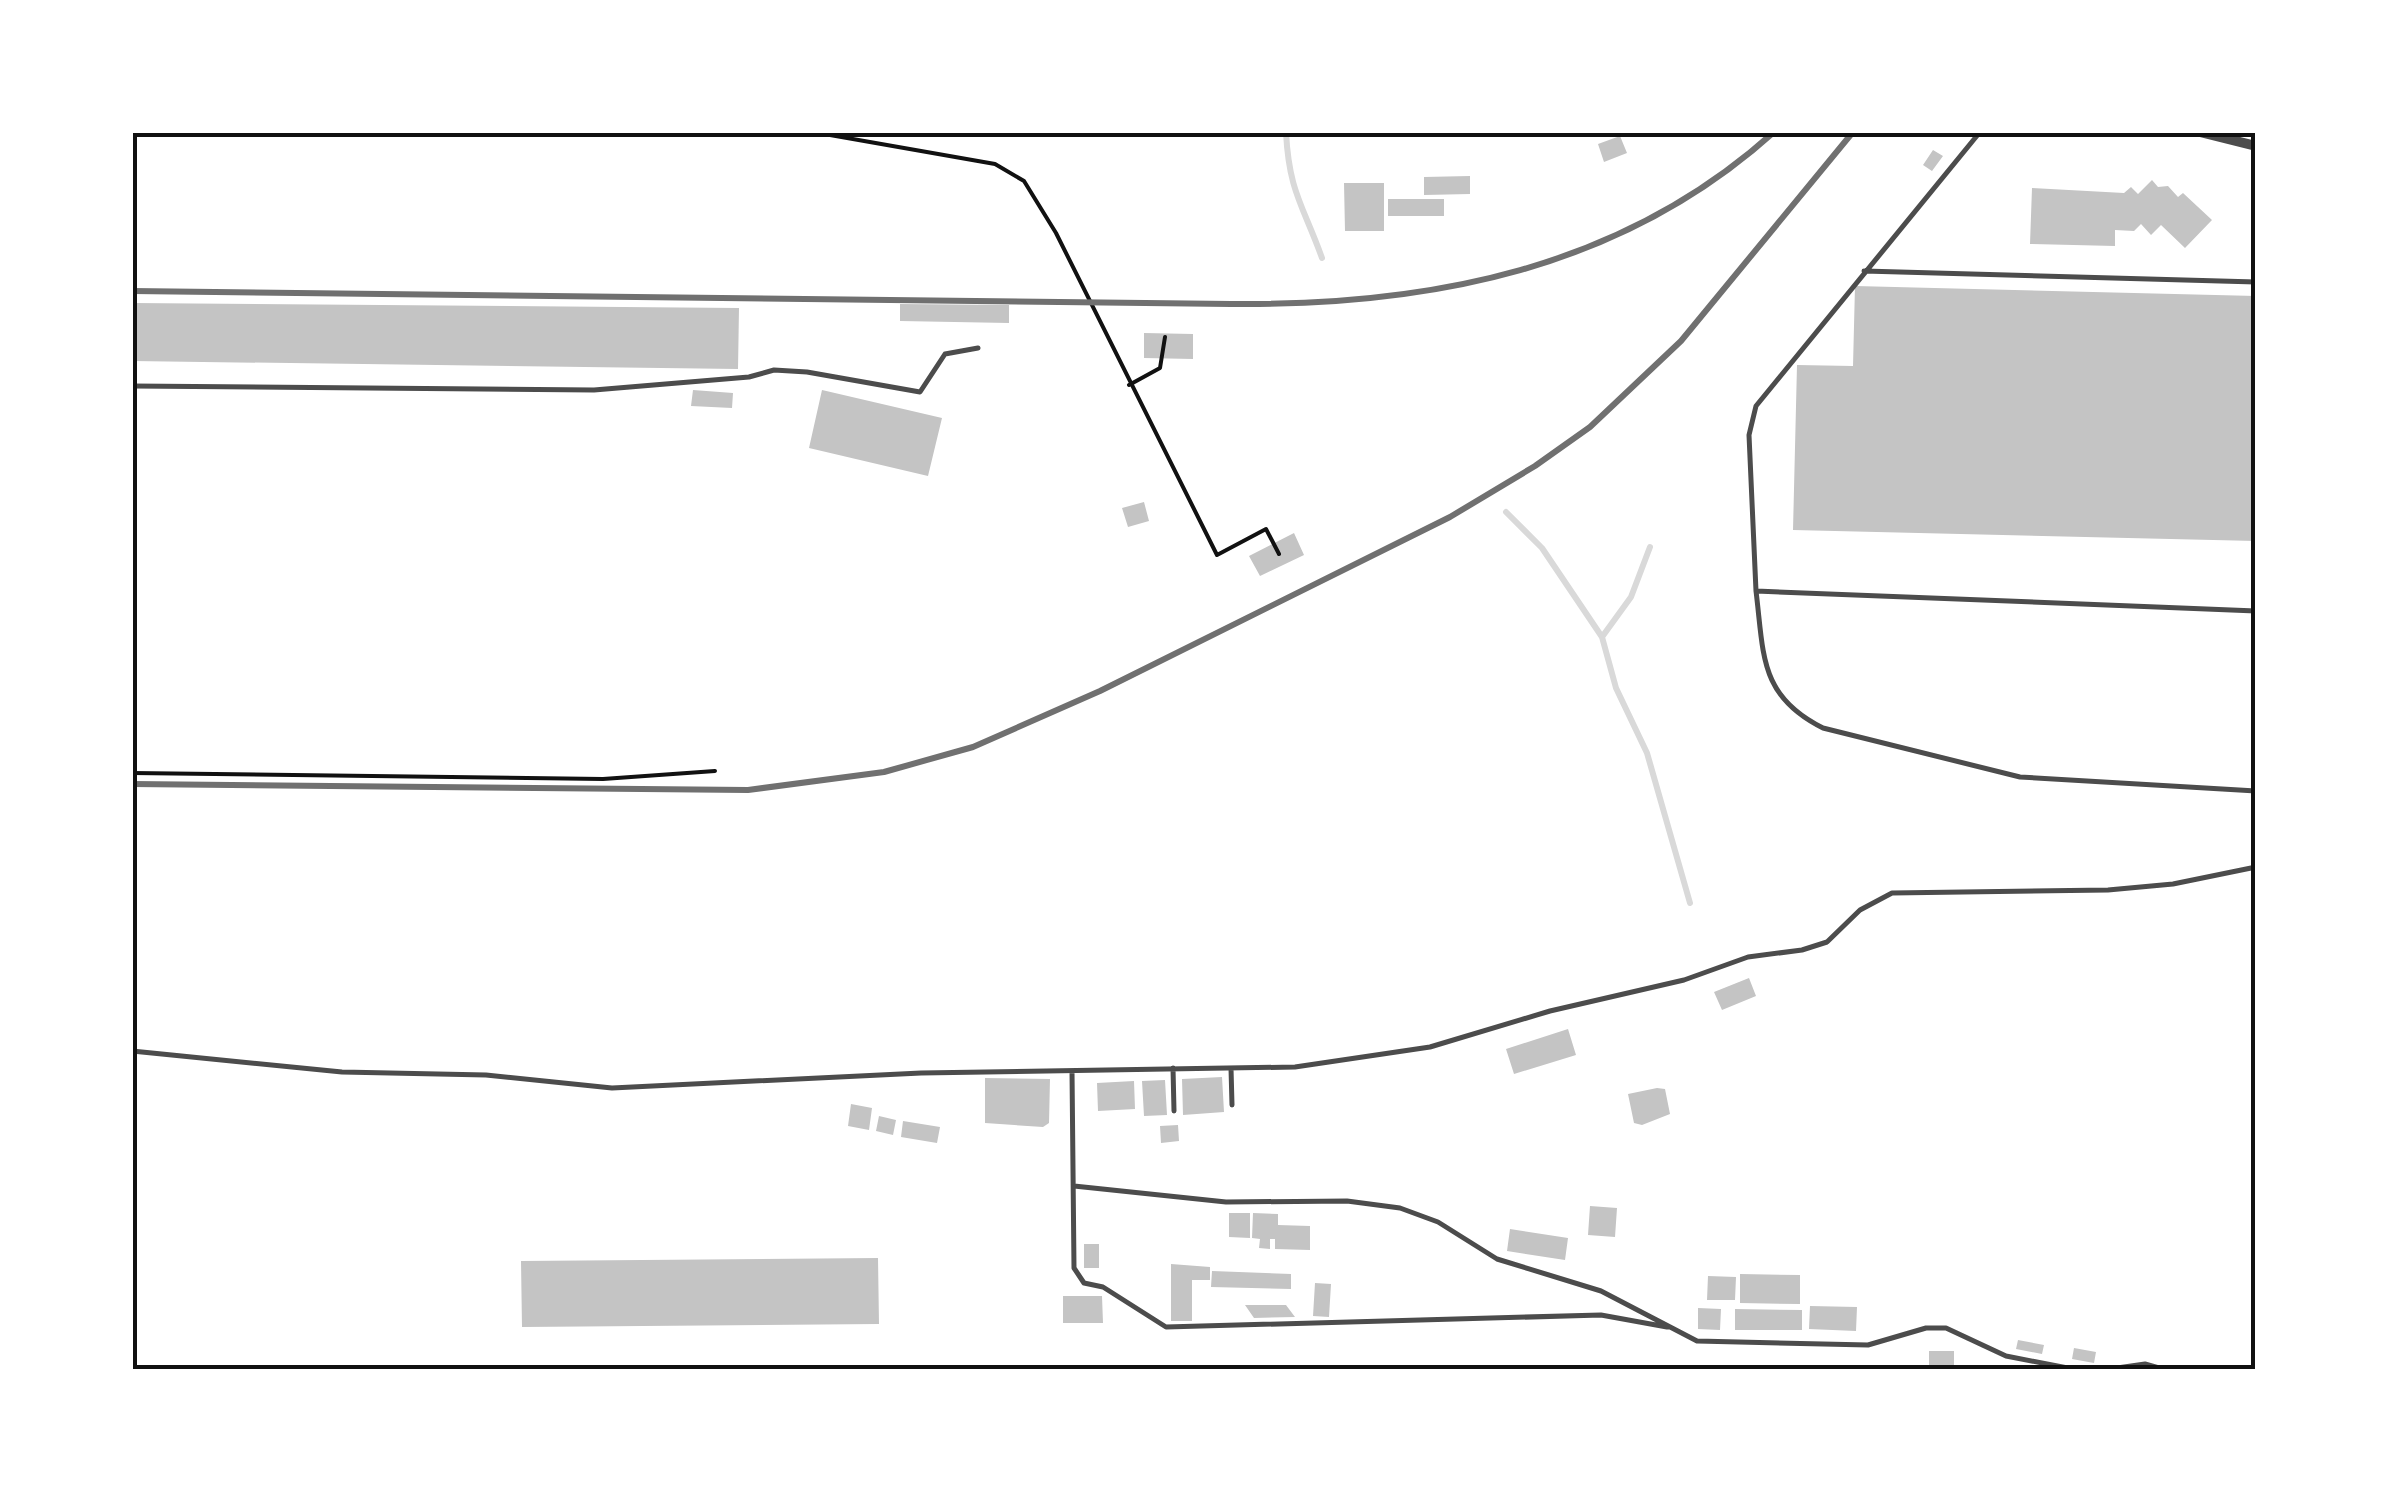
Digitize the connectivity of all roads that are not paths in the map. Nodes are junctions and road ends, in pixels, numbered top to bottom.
1 (1980, 132) edge
2 (2200, 132) edge
3 (2256, 146) edge
4 (1863, 272) junction
5 (2256, 282) edge
6 (978, 348) dead end
7 (132, 386) edge
8 (1756, 591) junction
9 (2256, 612) edge
10 (2256, 791) edge
11 (2256, 866) edge
12 (132, 1051) edge
13 (1172, 1068) junction
14 (1231, 1068) junction
15 (1072, 1071) junction
16 (1232, 1105) dead end
17 (1174, 1111) dead end
18 (1074, 1186) junction
19 (1675, 1330) junction
20 (2078, 1370) edge
21 (2103, 1370) edge
22 (2166, 1370) edge

1 - 4 lane
2 - 3 street
4 - 5 lane
4 - 8 lane
6 - 7 lane
8 - 9 lane
8 - 10 lane
11 - 14 lane
12 - 15 lane
13 - 14 lane
13 - 15 lane
13 - 17 lane
14 - 16 lane
15 - 18 lane
18 - 19 lane
18 - 19 lane
19 - 20 lane
21 - 22 lane

